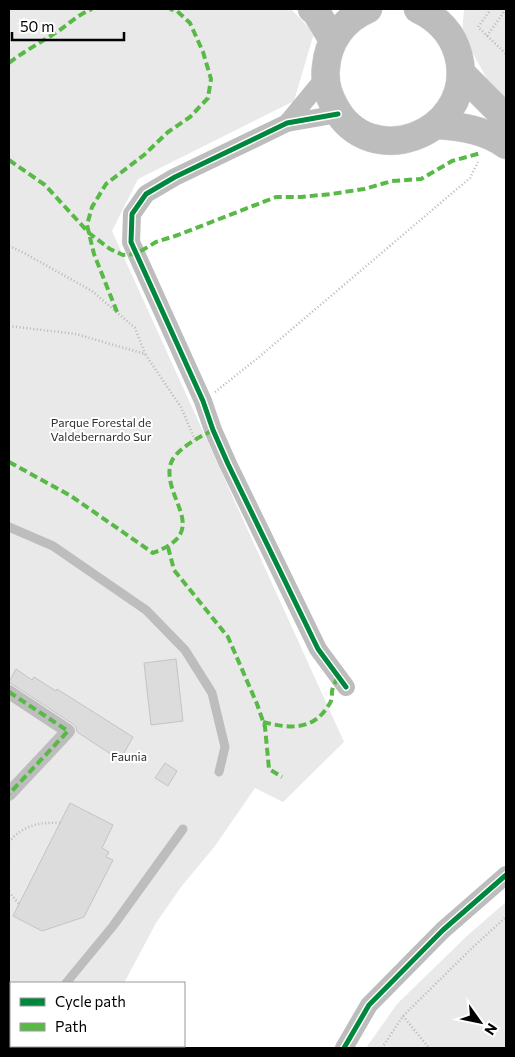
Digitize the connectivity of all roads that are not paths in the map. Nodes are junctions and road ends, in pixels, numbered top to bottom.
1 (312, 9) edge
2 (364, 9) edge
3 (418, 9) edge
4 (455, 9) edge
5 (333, 40) junction
6 (454, 42) junction
7 (461, 73) junction
8 (325, 77) junction
9 (338, 114) junction
10 (506, 118) edge
11 (288, 123) junction
12 (436, 126) junction
13 (506, 145) edge
14 (9, 527) edge
15 (346, 687) dead end
16 (9, 692) edge
17 (219, 772) dead end
18 (9, 794) edge
19 (183, 829) dead end
20 (506, 875) edge
21 (67, 982) edge
22 (344, 1048) edge

1 - 5 main road
2 - 5 main road
3 - 6 main road
4 - 6 main road
5 - 8 main road
6 - 7 main road
7 - 10 main road
7 - 12 main road
8 - 9 main road
8 - 11 street
9 - 11 street
9 - 12 main road
11 - 15 street
12 - 13 main road
14 - 17 lane
16 - 18 street
19 - 21 lane
20 - 22 street

